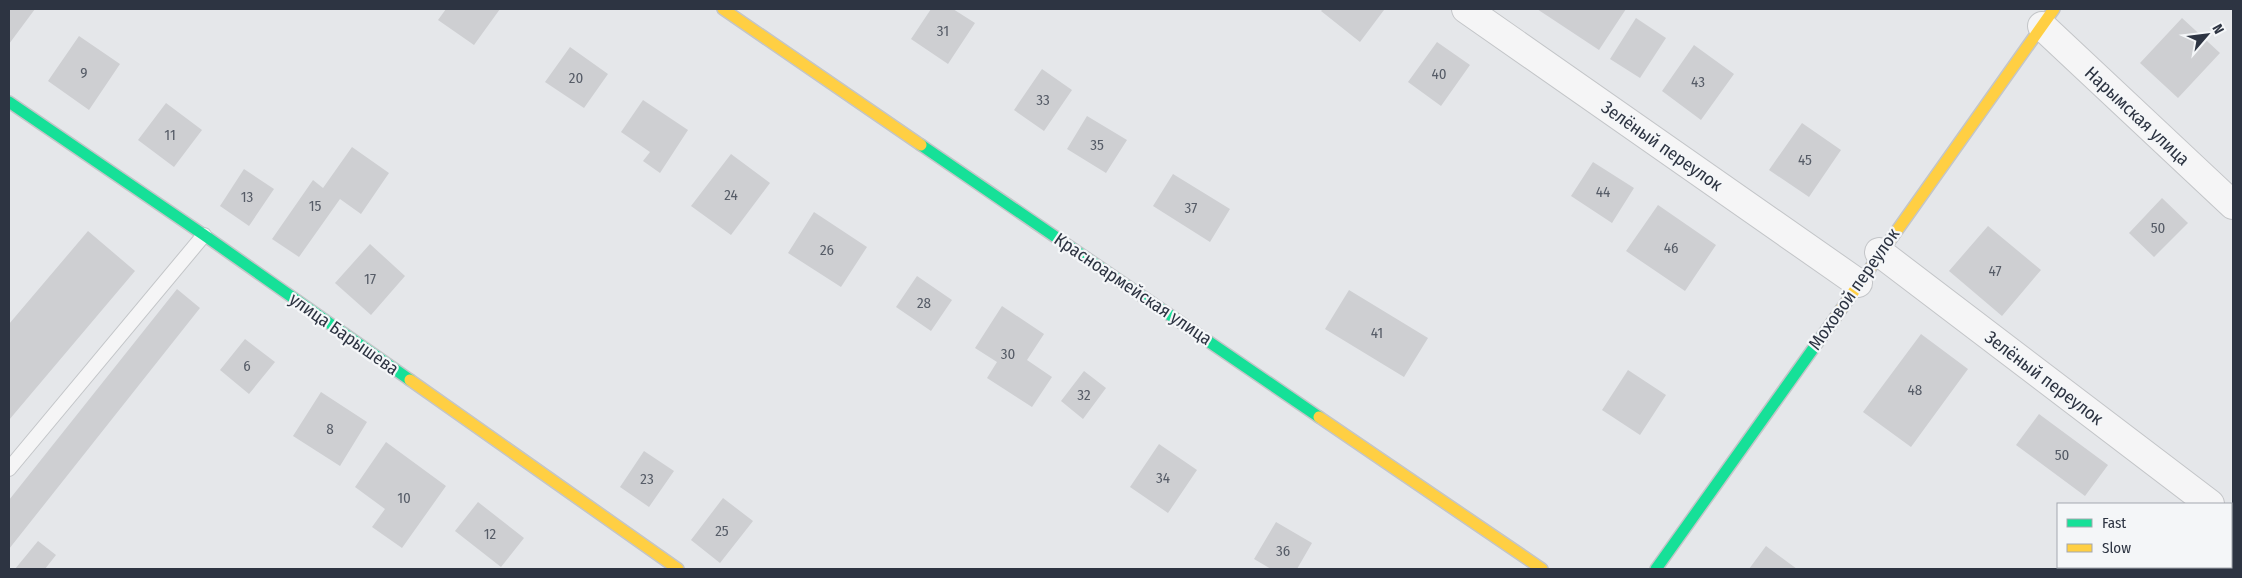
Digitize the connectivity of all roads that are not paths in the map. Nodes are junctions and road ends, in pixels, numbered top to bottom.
1 (723, 9) edge
2 (1466, 9) edge
3 (2048, 17) edge
4 (9, 102) edge
5 (2233, 205) edge
6 (204, 235) junction
7 (1879, 252) junction
8 (1858, 284) junction
9 (9, 469) edge
10 (2209, 503) edge
11 (678, 569) edge
12 (1542, 569) edge
13 (1656, 569) edge

1 - 12 street, Красноармейская улица
2 - 8 street, Зелёный переулок
3 - 5 street, Нарымская улица
3 - 7 street, Моховой переулок
4 - 6 street, улица Барышева
6 - 9 lane
6 - 11 street, улица Барышева
7 - 8 street, Моховой переулок
7 - 10 street, Зелёный переулок
8 - 13 street, Моховой переулок

